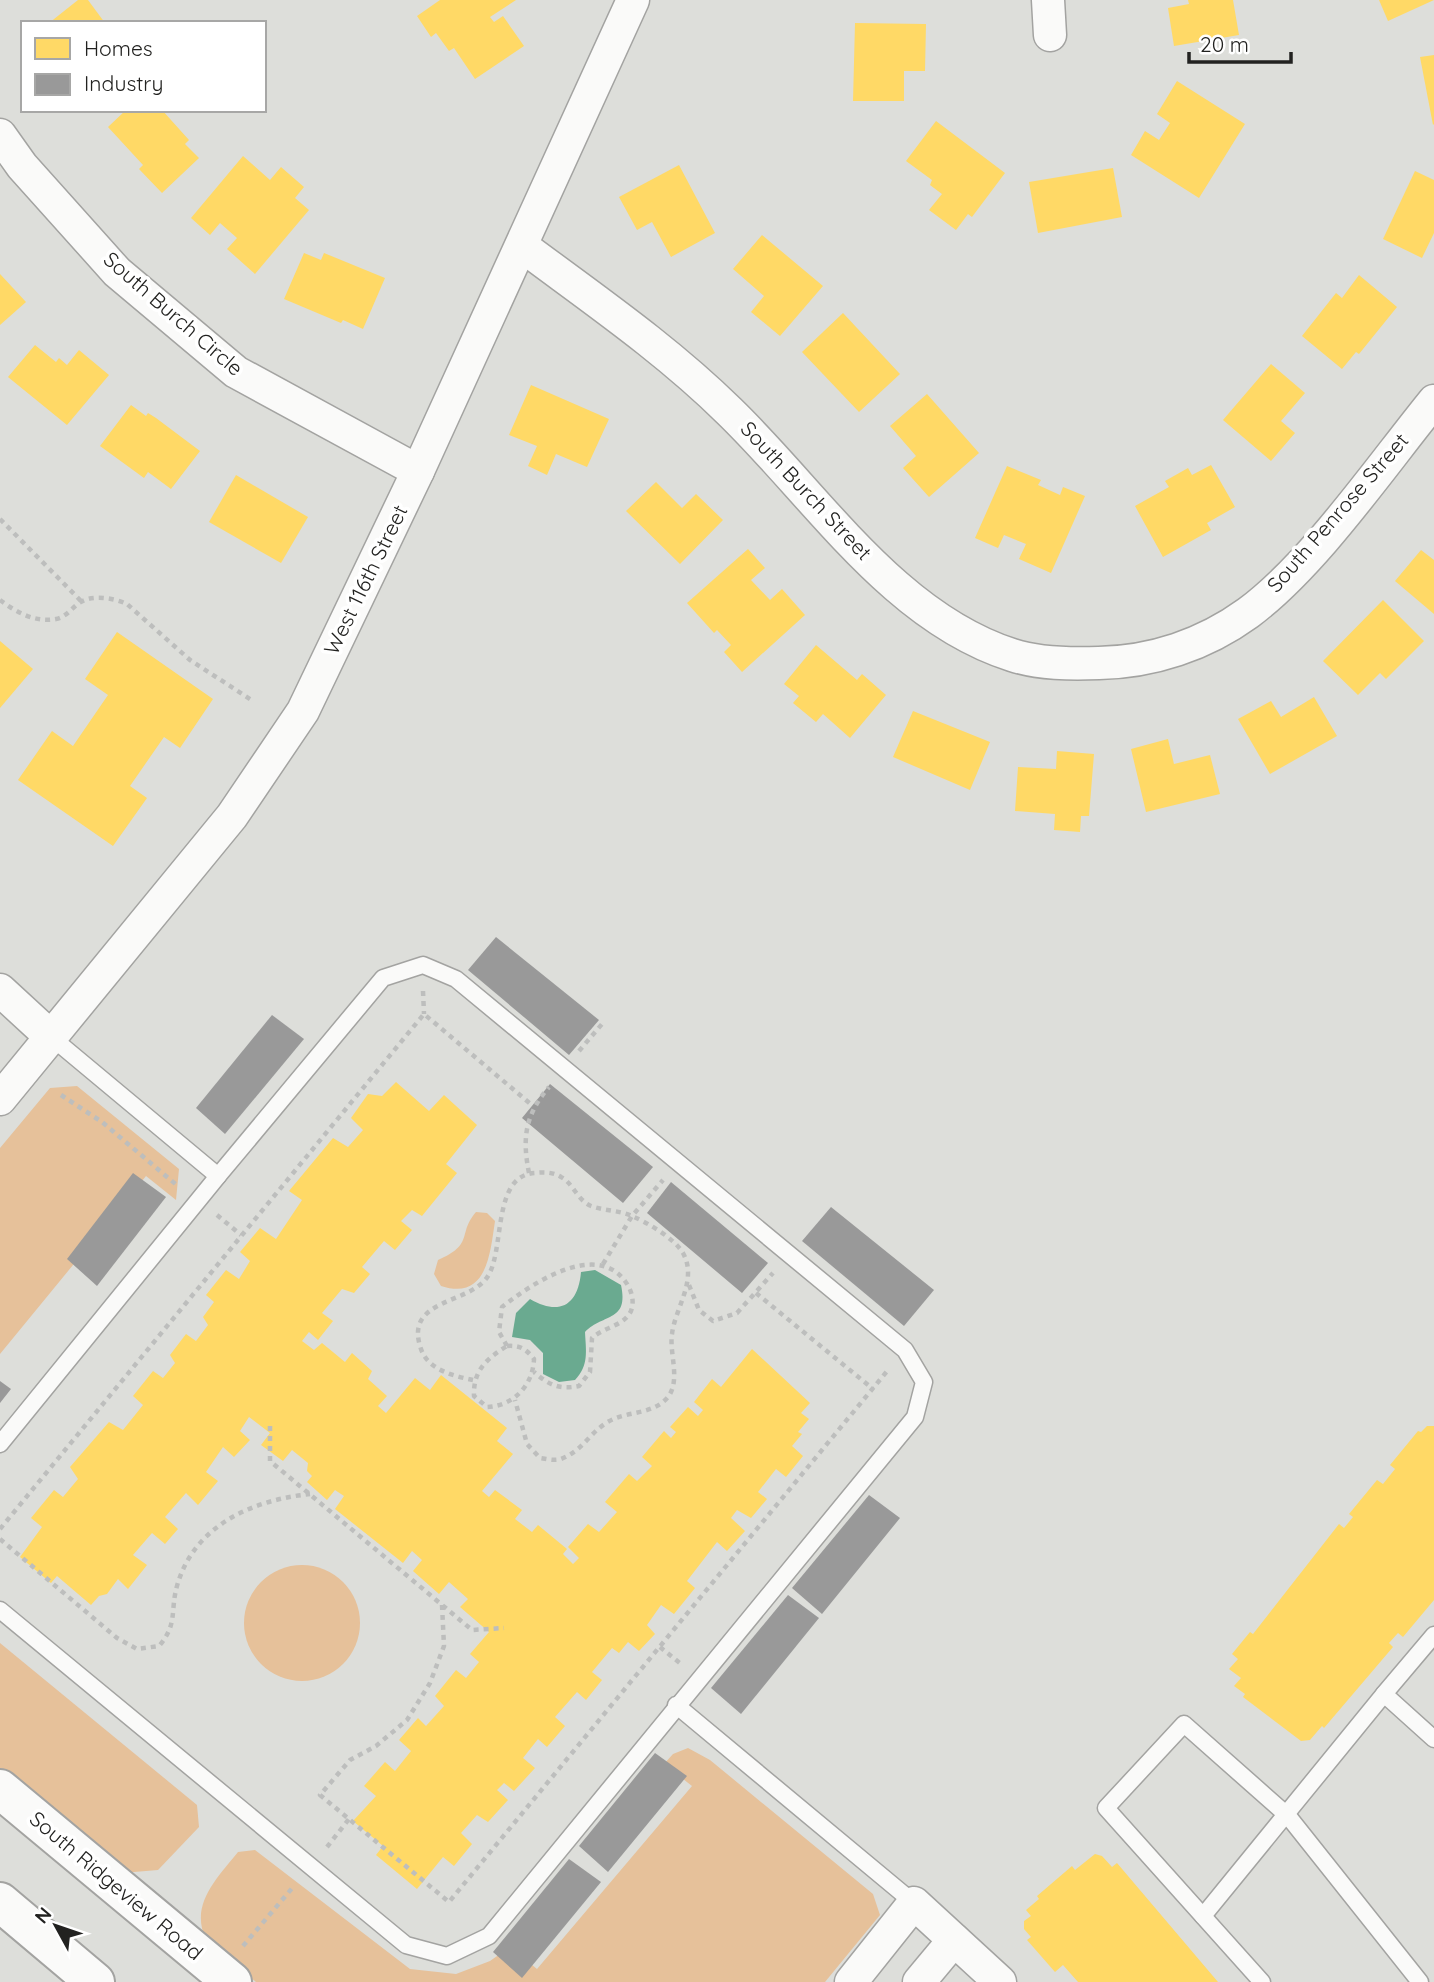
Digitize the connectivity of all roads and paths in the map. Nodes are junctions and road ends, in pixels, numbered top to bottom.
1 (633, 0) edge
2 (1048, 0) edge
3 (1050, 35) dead end
4 (0, 135) edge
5 (522, 246) junction
6 (1434, 401) edge
7 (418, 471) junction
8 (0, 519) edge
9 (0, 600) edge
10 (81, 601) junction
11 (1120, 663) joint
12 (253, 701) dead end
13 (0, 990) edge
14 (50, 1036) junction
15 (61, 1095) dead end
16 (0, 1099) edge
17 (533, 1106) dead end
18 (678, 1162) junction
19 (218, 1176) junction
20 (182, 1189) dead end
21 (216, 1215) dead end
22 (632, 1216) junction
23 (241, 1235) junction
24 (789, 1254) junction
25 (603, 1264) junction
26 (689, 1284) junction
27 (756, 1293) junction
28 (507, 1346) junction
29 (893, 1364) dead end
30 (534, 1372) junction
31 (474, 1380) junction
32 (873, 1389) junction
33 (515, 1400) junction
34 (270, 1426) dead end
35 (0, 1444) edge
36 (310, 1494) junction
37 (0, 1529) edge
38 (0, 1539) edge
39 (442, 1605) junction
40 (0, 1611) edge
41 (504, 1628) dead end
42 (1434, 1635) edge
43 (660, 1647) junction
44 (684, 1667) dead end
45 (1384, 1695) junction
46 (676, 1705) junction
47 (1434, 1739) edge
48 (0, 1789) edge
49 (1288, 1816) junction
50 (349, 1819) junction
51 (324, 1850) dead end
52 (299, 1880) dead end
53 (0, 1902) edge
54 (914, 1903) junction
55 (1203, 1916) junction
56 (954, 1940) junction
57 (236, 1966) edge
58 (90, 1980) edge
59 (850, 1982) edge
60 (919, 1982) edge
61 (1000, 1982) edge
62 (1262, 1982) edge
63 (1420, 1982) edge

1 - 5 street, West 116th Street
2 - 3 street
4 - 7 street, South Burch Circle
5 - 7 street, West 116th Street
5 - 11 street, South Burch Street
6 - 11 street, South Penrose Street
7 - 14 street, West 116th Street
8 - 10 path
9 - 10 path
10 - 12 path
13 - 14 street
14 - 16 street, West 116th Street
14 - 19 lane
15 - 20 path
17 - 23 path
18 - 19 lane
18 - 22 path
18 - 24 lane
19 - 35 lane
21 - 23 path
22 - 25 path
22 - 26 path
22 - 31 path
23 - 37 path
24 - 27 path
24 - 46 lane
25 - 28 path
25 - 30 path
26 - 27 path
26 - 33 path
27 - 32 path
28 - 30 path
28 - 31 path
29 - 32 path
30 - 33 path
31 - 33 path
32 - 43 path
34 - 36 path
36 - 38 path
36 - 39 path
39 - 41 path
39 - 50 path
40 - 46 lane
42 - 45 lane
43 - 44 path
43 - 50 path
45 - 47 lane
45 - 49 lane
46 - 54 lane
48 - 57 main road, South Ridgeview Road
49 - 55 lane
49 - 55 lane
49 - 63 lane
50 - 51 path
52 - 57 path
53 - 58 main road
54 - 56 street
54 - 59 street
55 - 62 lane
56 - 60 street
56 - 61 street

